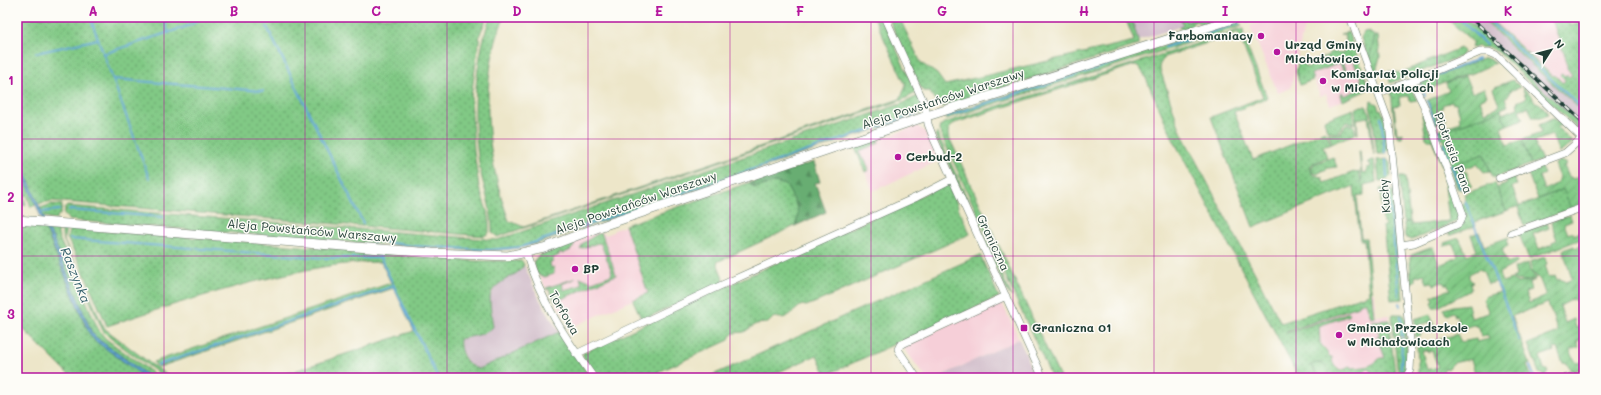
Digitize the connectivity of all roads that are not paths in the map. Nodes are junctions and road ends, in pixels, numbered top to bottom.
1 (885, 17) edge
2 (1239, 17) edge
3 (1350, 17) edge
4 (1412, 81) junction
5 (1378, 93) junction
6 (927, 116) junction
7 (1583, 139) edge
8 (1499, 178) dead end
9 (952, 179) junction
10 (1584, 207) edge
11 (17, 220) edge
12 (1511, 233) dead end
13 (1401, 245) junction
14 (526, 253) junction
15 (1006, 296) junction
16 (576, 354) junction
17 (1584, 374) edge
18 (594, 378) edge
19 (918, 378) edge
20 (1043, 378) edge
21 (1406, 378) edge
22 (1566, 378) edge

1 - 6 street, Graniczna
2 - 6 street, Aleja Powstańców Warszawy
3 - 5 street, Kuchy
4 - 5 street
4 - 7 street
4 - 13 street, Piotrusia Pana
5 - 13 street, Kuchy
6 - 9 street, Graniczna
6 - 14 street, Aleja Powstańców Warszawy
7 - 8 street
9 - 15 street, Graniczna
9 - 16 street
10 - 12 street
11 - 14 street, Aleja Powstańców Warszawy
13 - 21 street, Kuchy
14 - 16 street, Torfowa
15 - 19 street
15 - 20 street, Graniczna
16 - 18 street, Torfowa
17 - 22 street

